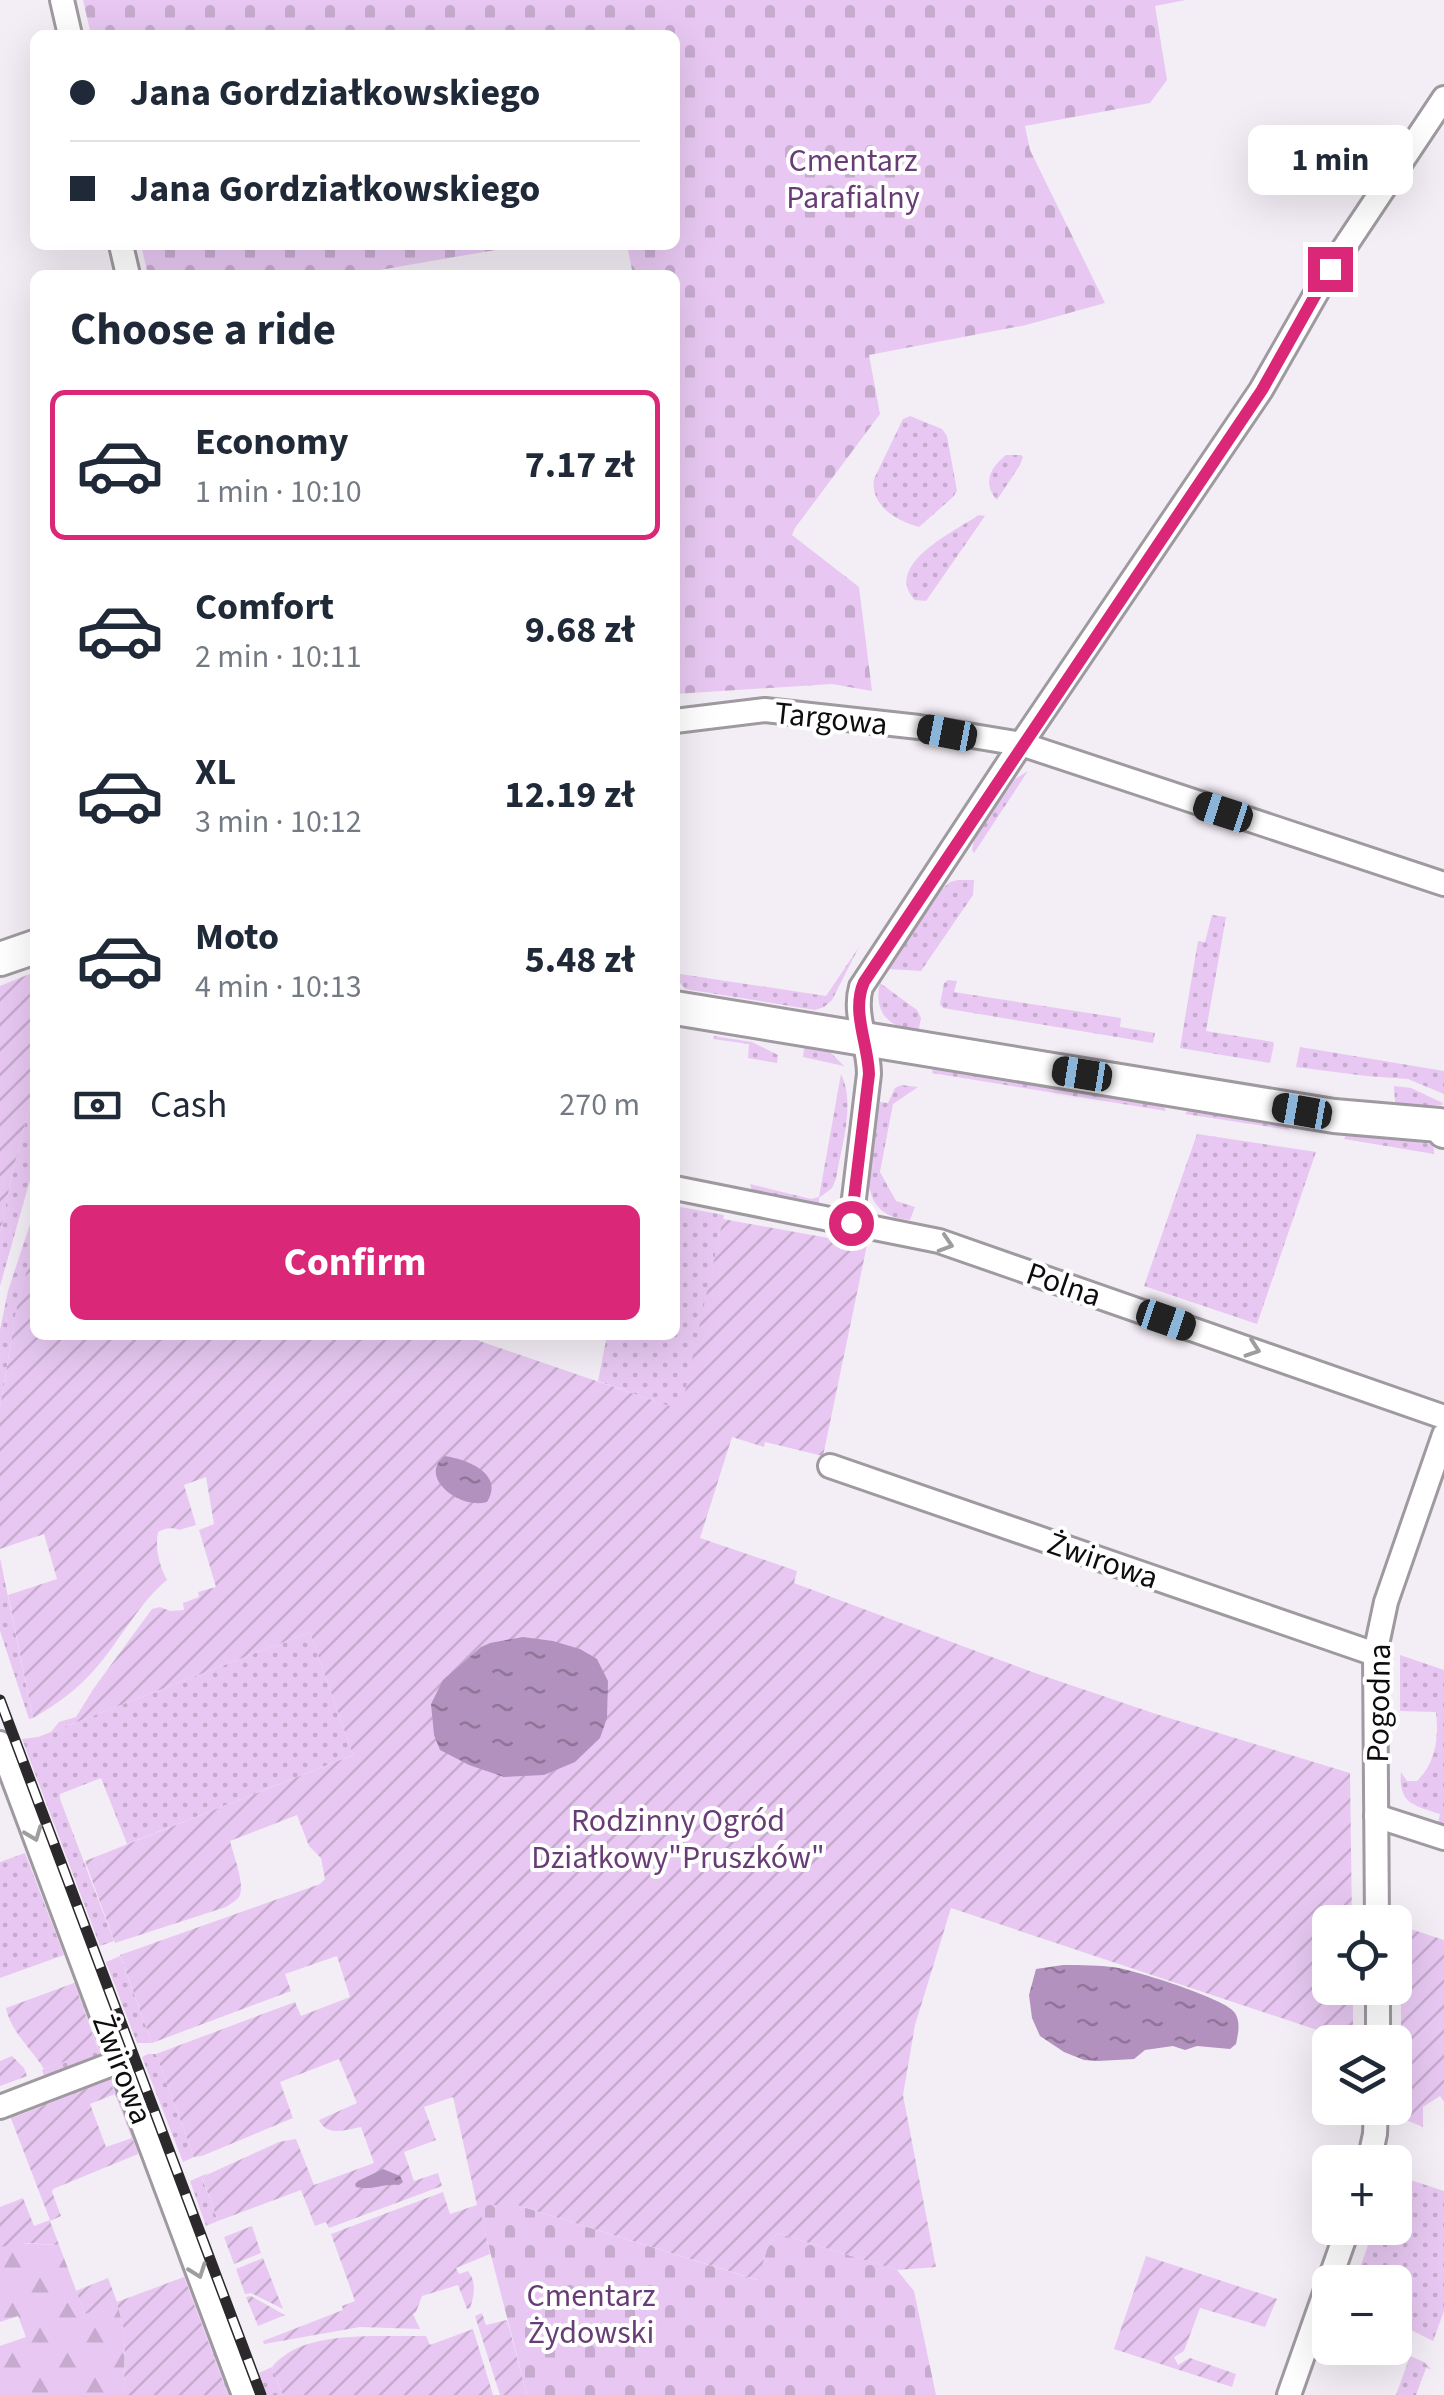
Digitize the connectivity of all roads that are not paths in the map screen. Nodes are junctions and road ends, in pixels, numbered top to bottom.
1 (62, 0) edge
2 (69, 30) edge
3 (1444, 98) edge
4 (680, 721) edge
5 (1021, 744) junction
6 (1444, 883) edge
7 (30, 949) edge
8 (0, 960) edge
9 (680, 1009) edge
10 (865, 1038) junction
11 (1442, 1126) edge
12 (680, 1189) edge
13 (851, 1223) junction
14 (1444, 1417) edge
15 (1444, 1435) edge
16 (830, 1466) dead end
17 (1375, 1654) junction
18 (0, 1743) edge
19 (1376, 1816) junction
20 (1444, 1838) edge
21 (1378, 1905) edge
22 (120, 2061) junction
23 (0, 2107) edge
24 (1342, 2245) edge
25 (244, 2395) edge
26 (1290, 2395) edge

1 - 2 street
3 - 5 street
4 - 5 street, Targowa
5 - 6 street, Targowa
5 - 10 street
7 - 8 street
9 - 10 street
10 - 11 street
10 - 13 street
12 - 13 street, Polna
13 -> 14 street, Polna
15 - 17 street, Pogodna
16 - 17 street, Żwirowa
17 - 19 street, Pogodna
18 -> 22 street, Żwirowa
19 - 20 street
19 - 21 street, Pogodna
22 - 23 street
22 -> 25 street, Żwirowa
24 - 26 street

